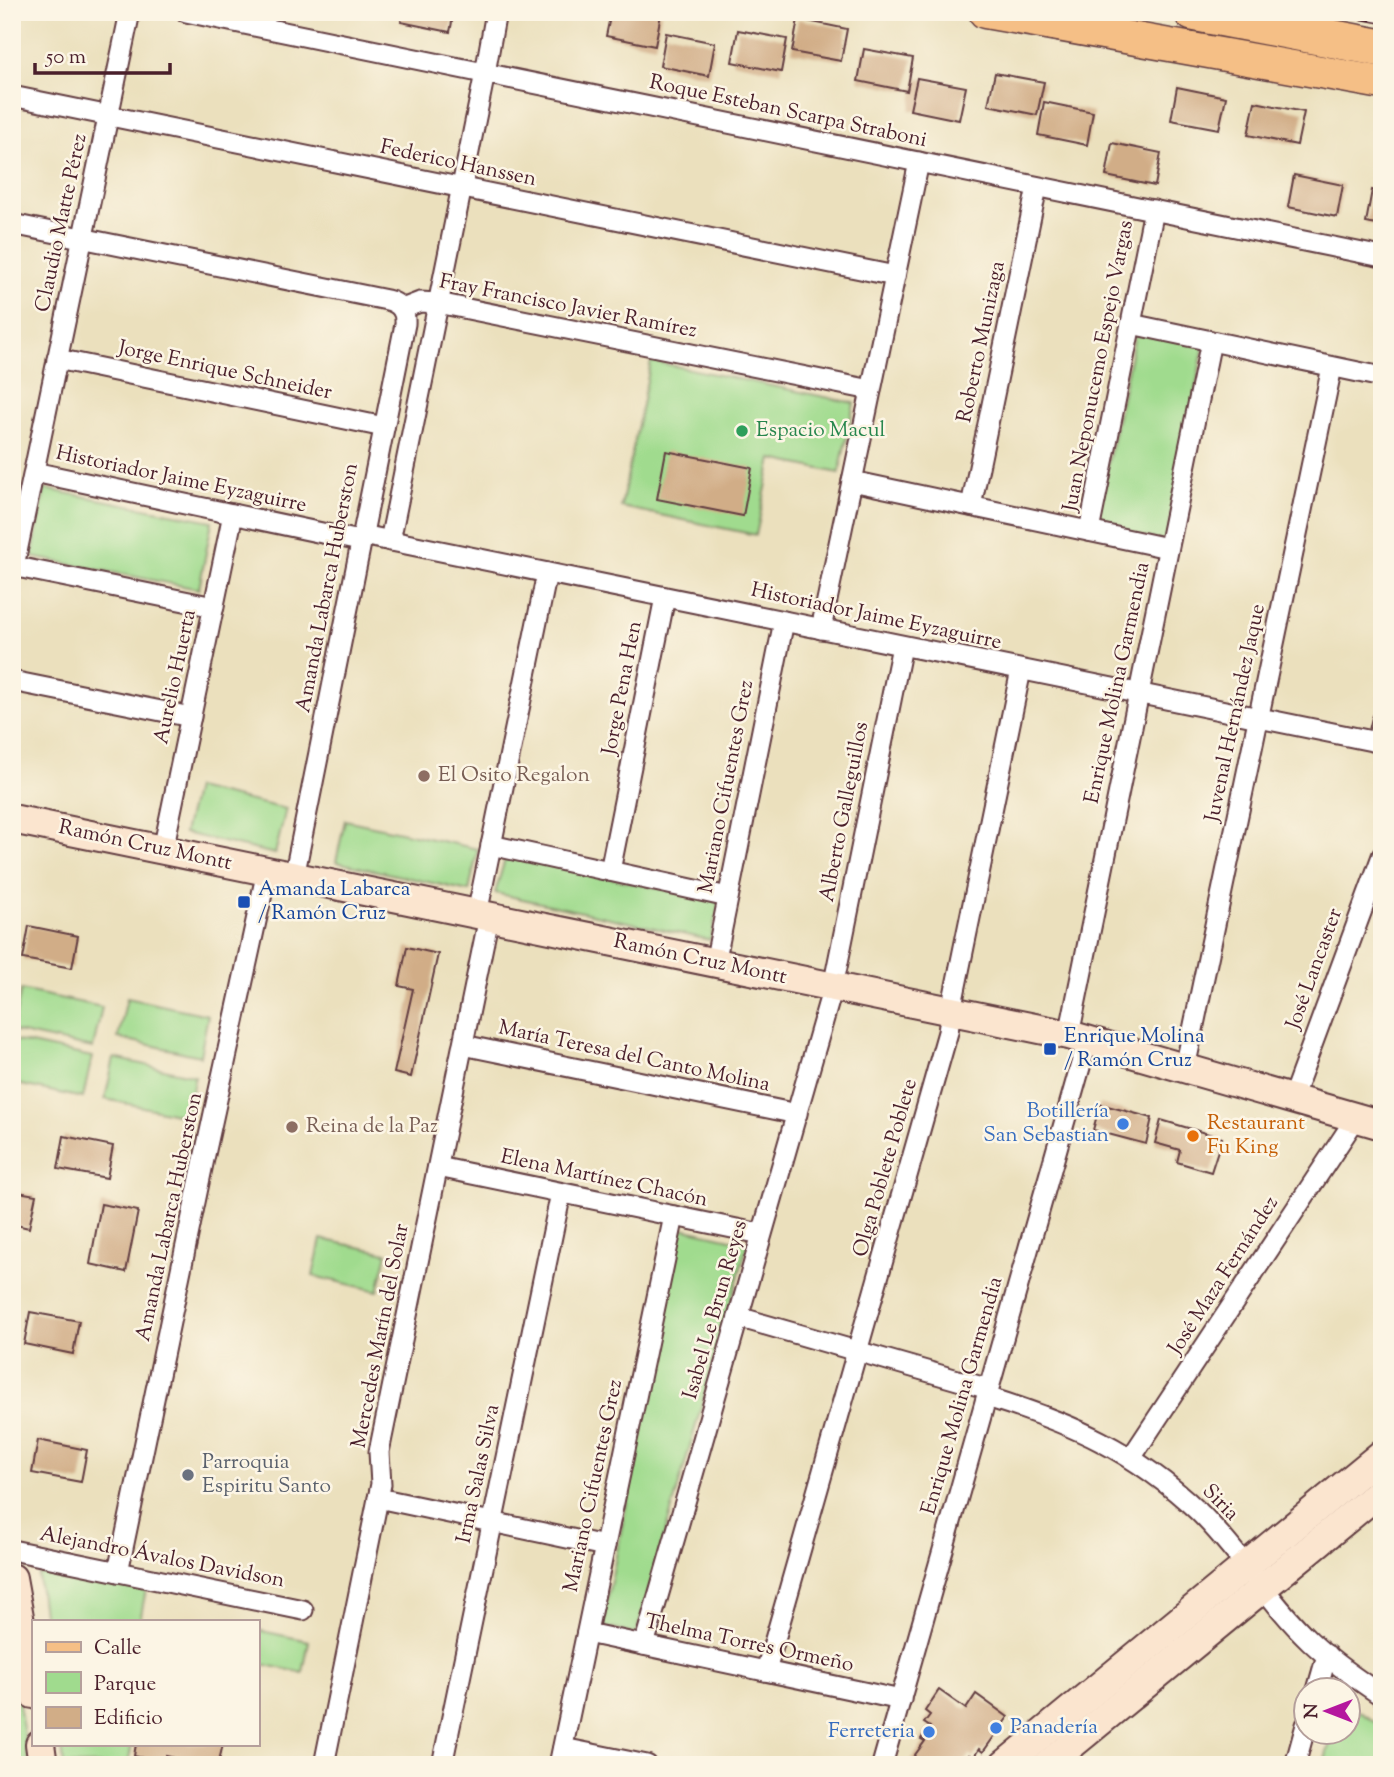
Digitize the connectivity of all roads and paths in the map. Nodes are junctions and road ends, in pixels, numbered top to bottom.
1 (130, 12) edge
2 (186, 12) edge
3 (496, 12) edge
4 (985, 12) edge
5 (1193, 12) edge
6 (1382, 48) edge
7 (485, 73) junction
8 (1382, 83) edge
9 (12, 96) edge
10 (107, 116) junction
11 (919, 162) junction
12 (1037, 187) junction
13 (462, 188) junction
14 (1154, 210) junction
15 (12, 224) edge
16 (82, 238) junction
17 (1382, 257) edge
18 (895, 276) junction
19 (438, 303) junction
20 (402, 309) junction
21 (1131, 324) junction
22 (1211, 341) junction
23 (57, 359) junction
24 (1332, 367) junction
25 (1382, 377) edge
26 (871, 390) junction
27 (384, 428) junction
28 (34, 472) junction
29 (852, 481) junction
30 (971, 506) junction
31 (233, 514) junction
32 (1089, 531) junction
33 (361, 538) junction
34 (390, 541) junction
35 (1168, 548) junction
36 (13, 566) edge
37 (547, 573) junction
38 (665, 597) junction
39 (214, 607) junction
40 (784, 621) junction
41 (821, 629) junction
42 (902, 646) junction
43 (1021, 670) junction
44 (12, 681) edge
45 (1139, 694) junction
46 (191, 717) junction
47 (1258, 719) junction
48 (1382, 721) edge
49 (1380, 743) edge
50 (12, 819) edge
51 (491, 845) junction
52 (163, 850) junction
53 (1382, 856) edge
54 (610, 871) junction
55 (280, 874) junction
56 (728, 897) junction
57 (483, 915) junction
58 (715, 962) junction
59 (833, 986) junction
60 (951, 1010) junction
61 (1079, 1037) junction
62 (463, 1045) junction
63 (1185, 1068) junction
64 (1292, 1099) junction
65 (797, 1114) junction
66 (1369, 1122) edge
67 (438, 1167) junction
68 (561, 1193) junction
69 (674, 1216) junction
70 (761, 1234) junction
71 (738, 1317) junction
72 (857, 1351) junction
73 (988, 1393) junction
74 (1131, 1458) junction
75 (1380, 1458) edge
76 (1382, 1490) edge
77 (378, 1498) junction
78 (492, 1523) junction
79 (605, 1546) junction
80 (12, 1550) edge
81 (118, 1572) junction
82 (1254, 1576) junction
83 (12, 1578) edge
84 (303, 1610) dead end
85 (587, 1633) junction
86 (644, 1646) junction
87 (1327, 1656) junction
88 (766, 1671) junction
89 (1321, 1676) edge
90 (32, 1688) edge
91 (1382, 1696) edge
92 (901, 1700) junction
93 (40, 1746) edge
94 (1301, 1746) edge
95 (561, 1756) edge
96 (1012, 1762) edge
97 (43, 1765) edge
98 (324, 1765) edge
99 (442, 1765) edge
100 (647, 1765) edge
101 (883, 1765) edge
102 (1047, 1765) edge
103 (1295, 1765) edge

1 - 10 street, Claudio Matte Pérez
2 - 7 street, Roque Esteban Scarpa Straboni
3 - 7 street
4 - 8 main road
5 - 6 highway
7 - 11 street, Roque Esteban Scarpa Straboni
7 - 13 street
9 - 10 street, Federico Hanssen
10 - 13 street, Federico Hanssen
10 - 16 street, Claudio Matte Pérez
11 - 12 street, Roque Esteban Scarpa Straboni
11 - 18 street
12 - 14 street, Roque Esteban Scarpa Straboni
12 - 30 street, Roberto Munizaga
13 - 18 street, Federico Hanssen
13 - 19 street
14 - 17 street, Roque Esteban Scarpa Straboni
14 - 21 street, Juan Neponucemo Espejo Vargas
15 - 16 street
16 - 20 street
16 - 23 street, Claudio Matte Pérez
18 - 26 street
19 - 20 street, Fray Francisco Javier Ramírez
19 - 26 street, Fray Francisco Javier Ramírez
19 - 34 street
20 - 27 street, Amanda Labarca Huberston
21 - 22 street
21 - 32 street, Juan Neponucemo Espejo Vargas
22 - 24 street
22 - 35 street, Enrique Molina Garmendia
23 - 27 street, Jorge Enrique Schneider
23 - 28 street, Claudio Matte Pérez
24 - 25 street
24 - 47 street, Juvenal Hernández Jaque
26 - 29 street
27 - 33 street, Amanda Labarca Huberston
28 - 31 street, Historiador Jaime Eyzaguirre
28 - 36 street, Claudio Matte Pérez
29 - 30 street
29 - 41 street
30 - 32 street
31 - 33 street, Historiador Jaime Eyzaguirre
31 - 39 street, Aurelio Huerta
32 - 35 street
33 - 34 street, Historiador Jaime Eyzaguirre
33 - 55 street, Amanda Labarca Huberston
34 - 37 street, Historiador Jaime Eyzaguirre
35 - 45 street, Enrique Molina Garmendia
36 - 39 street
37 - 38 street, Historiador Jaime Eyzaguirre
37 - 51 street, Mercedes Marín del Solar
38 - 40 street, Historiador Jaime Eyzaguirre
38 - 54 street, Jorge Pena Hen
39 - 46 street, Aurelio Huerta
40 - 41 street, Historiador Jaime Eyzaguirre
40 - 56 street, Mariano Cifuentes Grez
41 - 42 street, Historiador Jaime Eyzaguirre
42 - 43 street, Historiador Jaime Eyzaguirre
42 - 59 street, Alberto Galleguillos
43 - 45 street, Historiador Jaime Eyzaguirre
43 - 60 street, Olga Poblete Poblete
44 - 46 street
45 - 47 street, Historiador Jaime Eyzaguirre
45 - 61 street, Enrique Molina Garmendia
46 - 52 street, Aurelio Huerta
47 - 49 street, Historiador Jaime Eyzaguirre
47 - 63 street, Juvenal Hernández Jaque
48 - 49 street
50 - 52 street, Ramón Cruz Montt
51 - 54 street
51 - 57 street, Mercedes Marín del Solar
52 - 55 street, Ramón Cruz Montt
53 - 64 street, José Lancaster
54 - 56 street
55 - 57 street, Ramón Cruz Montt
55 - 81 street, Amanda Labarca Huberston
56 - 58 street, Mariano Cifuentes Grez
57 - 58 street, Ramón Cruz Montt
57 - 62 street, Mercedes Marín del Solar
58 - 59 street, Ramón Cruz Montt
59 - 60 street, Ramón Cruz Montt
59 - 65 street, Isabel Le Brun Reyes
60 - 61 street, Ramón Cruz Montt
60 - 72 street, Olga Poblete Poblete
61 - 63 street, Ramón Cruz Montt
61 - 73 street, Enrique Molina Garmendia
62 - 65 street, María Teresa del Canto Molina
62 - 67 street, Mercedes Marín del Solar
63 - 64 street, Ramón Cruz Montt
64 - 66 street, Ramón Cruz Montt
65 - 70 street, Isabel Le Brun Reyes
66 - 74 street, José Maza Fernández
67 - 68 street, Elena Martínez Chacón
67 - 77 street, Mercedes Marín del Solar
68 - 69 street, Elena Martínez Chacón
68 - 78 street, Irma Salas Silva
69 - 70 street, Elena Martínez Chacón
69 - 79 street, Mariano Cifuentes Grez
70 - 71 street, Isabel Le Brun Reyes
71 - 72 street, Siria
71 - 86 street, Isabel Le Brun Reyes
72 - 73 street, Siria
72 - 88 street, Olga Poblete Poblete
73 - 74 street, Siria
73 - 92 street, Enrique Molina Garmendia
74 - 82 street, Siria
75 - 82 street
76 - 82 street
77 - 78 street
77 - 98 street, Mercedes Marín del Solar
78 - 79 street
78 - 99 street, Irma Salas Silva
79 - 85 street, Mariano Cifuentes Grez
80 - 81 street, Alejandro Ávalos Davidson
81 - 84 street, Alejandro Ávalos Davidson
82 - 87 street, Siria
82 - 96 street
82 - 102 street
83 - 90 street
85 - 86 street, Thelma Torres Ormeño
85 - 95 street, Mariano Cifuentes Grez
86 - 88 street, Thelma Torres Ormeño
87 - 89 street
87 - 91 street, Siria
88 - 92 street, Thelma Torres Ormeño
92 - 101 street, Enrique Molina Garmendia
93 - 97 street
94 - 103 street
95 - 100 street

